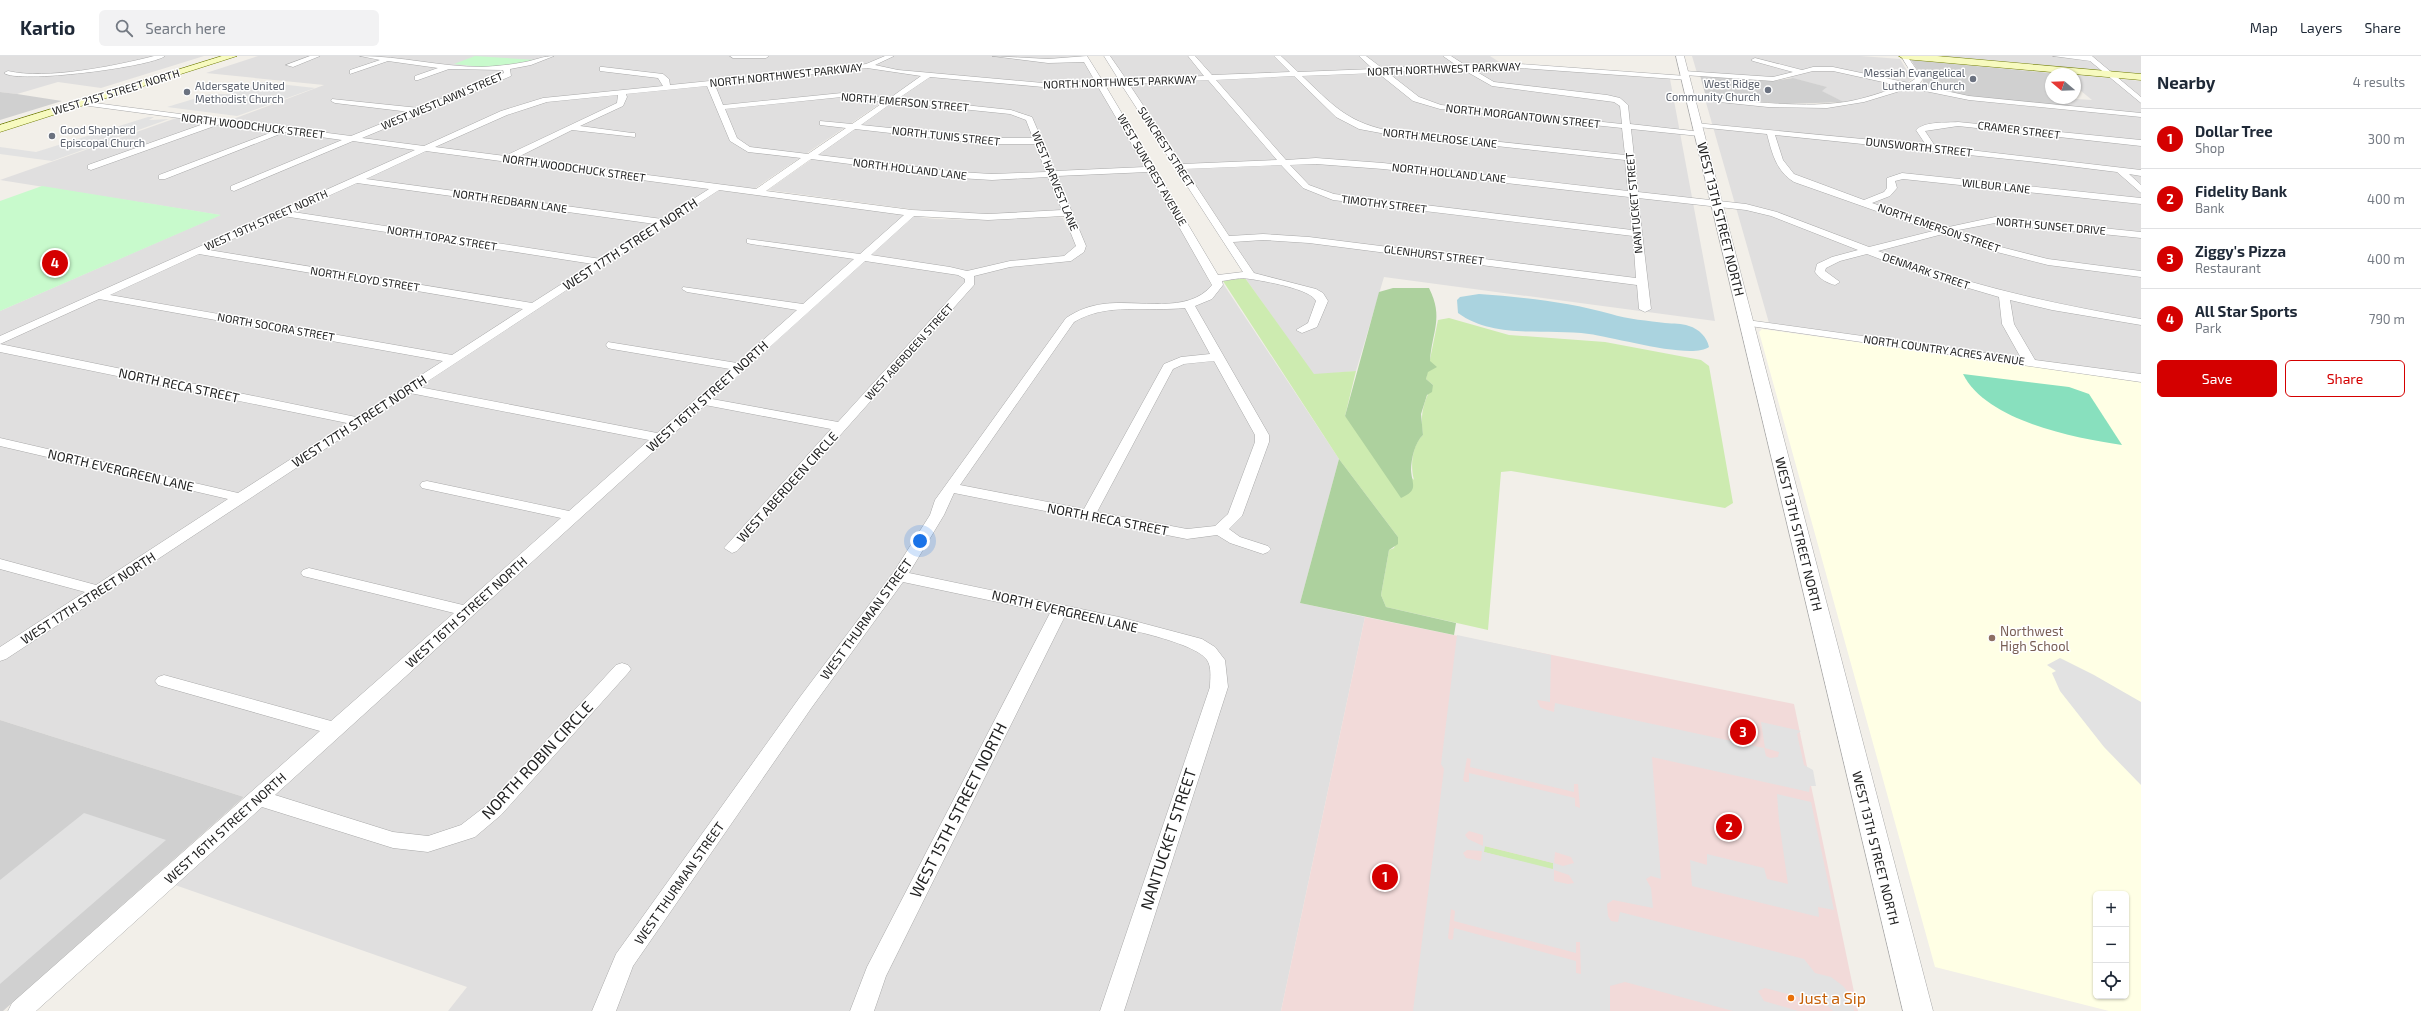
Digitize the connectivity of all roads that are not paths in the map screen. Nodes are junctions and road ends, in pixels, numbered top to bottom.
1 (162, 56) edge
2 (232, 56) edge
3 (317, 56) edge
4 (363, 56) edge
5 (551, 56) edge
6 (733, 56) edge
7 (766, 56) edge
8 (890, 56) edge
9 (995, 56) edge
10 (1107, 56) edge
11 (1191, 56) edge
12 (1277, 56) edge
13 (1362, 56) edge
14 (1446, 56) edge
15 (1904, 56) edge
16 (2056, 56) edge
17 (1085, 58) edge
18 (2090, 58) edge
19 (390, 59) junction
20 (1755, 60) dead end
21 (459, 61) dead end
22 (290, 65) dead end
23 (449, 65) junction
24 (867, 66) junction
25 (1462, 67) junction
26 (506, 69) junction
27 (603, 69) dead end
28 (1683, 69) edge
29 (1380, 70) junction
30 (353, 72) dead end
31 (1804, 72) junction
32 (8, 73) dead end
33 (928, 74) junction
34 (1296, 74) junction
35 (2108, 74) junction
36 (2141, 77) edge
37 (418, 78) dead end
38 (1211, 78) junction
39 (1124, 82) junction
40 (710, 83) junction
41 (1100, 84) junction
42 (1909, 86) junction
43 (667, 87) junction
44 (2128, 90) junction
45 (621, 92) junction
46 (2141, 92) edge
47 (1690, 97) junction
48 (893, 99) junction
49 (335, 100) dead end
50 (2141, 101) edge
51 (534, 102) joint
52 (82, 103) junction
53 (722, 106) junction
54 (421, 111) junction
55 (1017, 114) joint
56 (2141, 115) edge
57 (219, 121) junction
58 (823, 123) dead end
59 (854, 126) junction
60 (1627, 126) junction
61 (572, 128) junction
62 (0, 129) edge
63 (1698, 129) junction
64 (285, 130) junction
65 (1770, 132) junction
66 (632, 135) dead end
67 (353, 139) junction
68 (1038, 141) junction
69 (2141, 143) edge
70 (425, 148) junction
71 (1933, 149) junction
72 (810, 157) junction
73 (1630, 158) junction
74 (507, 159) junction
75 (1284, 163) junction
76 (91, 167) dead end
77 (1179, 167) junction
78 (1151, 169) junction
79 (2118, 169) junction
80 (2141, 173) edge
81 (1052, 174) junction
82 (162, 177) dead end
83 (356, 180) junction
84 (718, 187) junction
85 (234, 188) dead end
86 (2141, 190) edge
87 (758, 192) junction
88 (1633, 194) junction
89 (2141, 201) edge
90 (1867, 202) junction
91 (1717, 203) junction
92 (282, 213) junction
93 (912, 213) junction
94 (1068, 213) junction
95 (664, 222) junction
96 (1943, 232) junction
97 (1637, 234) junction
98 (2141, 235) edge
99 (1225, 239) junction
100 (751, 241) dead end
101 (198, 251) junction
102 (1869, 251) junction
103 (862, 257) junction
104 (602, 262) junction
105 (2141, 274) edge
106 (966, 275) junction
107 (1250, 275) junction
108 (1216, 282) junction
109 (1642, 282) junction
110 (1835, 282) dead end
111 (686, 289) dead end
112 (99, 296) junction
113 (2005, 297) junction
114 (1188, 304) junction
115 (533, 307) junction
116 (806, 308) junction
117 (1646, 309) dead end
118 (2141, 322) edge
119 (1747, 323) junction
120 (1302, 330) dead end
121 (0, 340) edge
122 (612, 345) dead end
123 (0, 348) edge
124 (1218, 357) junction
125 (453, 359) junction
126 (2031, 362) junction
127 (740, 367) junction
128 (2141, 378) edge
129 (408, 389) junction
130 (702, 401) junction
131 (358, 421) junction
132 (841, 427) junction
133 (660, 438) junction
134 (0, 442) edge
135 (427, 485) dead end
136 (951, 488) junction
137 (241, 498) junction
138 (1088, 515) junction
139 (573, 516) junction
140 (1220, 530) junction
141 (732, 548) dead end
142 (1263, 549) dead end
143 (0, 564) edge
144 (309, 573) dead end
145 (899, 576) junction
146 (100, 591) junction
147 (467, 611) junction
148 (1059, 611) junction
149 (0, 655) edge
150 (1220, 667) joint
151 (622, 669) dead end
152 (164, 681) dead end
153 (335, 729) junction
154 (258, 798) junction
155 (20, 1011) edge
156 (604, 1011) edge
157 (862, 1011) edge
158 (1112, 1011) edge
159 (1918, 1011) edge

1 - 32 street
2 - 52 main road, WEST 21ST STREET NORTH
3 - 22 street
4 - 19 street
5 - 26 street, WEST WESTLAWN STREET
6 - 7 street
8 - 24 street
9 - 17 street
10 - 39 street, SUNCREST STREET
11 - 38 street, TIMOTHY STREET
12 - 34 street, NORTH MELROSE LANE
13 - 29 street, NORTH MORGANTOWN STREET
14 - 25 street
15 - 35 main road
15 - 42 street
16 - 18 street
17 - 41 street, WEST SUNCREST AVENUE
18 - 35 street
19 - 23 street
19 - 30 street
20 - 31 street
21 - 23 street
23 - 26 street
23 - 37 street
24 - 33 street, NORTH NORTHWEST PARKWAY
24 - 40 street, NORTH NORTHWEST PARKWAY
25 - 28 street, NORTH NORTHWEST PARKWAY
25 - 29 street, NORTH NORTHWEST PARKWAY
25 - 60 street, NANTUCKET STREET
26 - 54 street, WEST WESTLAWN STREET
27 - 43 street
28 - 31 street, NORTH NORTHWEST PARKWAY
28 - 47 street, WEST 13TH STREET NORTH
29 - 34 street, NORTH NORTHWEST PARKWAY
29 - 60 street, NORTH MORGANTOWN STREET
31 - 42 street, NORTH NORTHWEST PARKWAY
33 - 41 street, NORTH NORTHWEST PARKWAY
33 - 48 street
34 - 38 street, NORTH NORTHWEST PARKWAY
34 - 73 street, NORTH MELROSE LANE
35 - 36 main road
35 - 44 street
38 - 39 street, NORTH NORTHWEST PARKWAY
38 - 75 street, TIMOTHY STREET
39 - 41 street, NORTH NORTHWEST PARKWAY
39 - 77 street, SUNCREST STREET
40 - 43 street, NORTH NORTHWEST PARKWAY
40 - 53 street, NORTH HOLLAND LANE
41 - 78 street, WEST SUNCREST AVENUE
42 - 47 street
42 - 56 street, NORTH NORTHWEST PARKWAY
43 - 45 street, NORTH NORTHWEST PARKWAY
44 - 46 street
44 - 50 street
45 - 51 street, NORTH NORTHWEST PARKWAY
45 - 61 street
47 - 63 street, WEST 13TH STREET NORTH
48 - 53 street, NORTH EMERSON STREET
48 - 55 street, NORTH EMERSON STREET
48 - 59 street
49 - 54 street
51 - 70 street, WEST 19TH STREET NORTH
52 - 57 street, NORTH WOODCHUCK STREET
52 - 62 main road, WEST 21ST STREET NORTH
53 - 72 street, NORTH HOLLAND LANE
54 - 67 street, WEST WESTLAWN STREET
55 - 68 street, WEST HARVEST LANE
57 - 64 street, NORTH WOODCHUCK STREET
57 - 76 street
58 - 59 street, NORTH TUNIS STREET
59 - 68 street, NORTH TUNIS STREET
59 - 72 street
60 - 63 street, NORTH MORGANTOWN STREET
60 - 73 street, NANTUCKET STREET
61 - 66 street
61 - 74 street
63 - 65 street, DUNSWORTH STREET
63 - 91 street, WEST 13TH STREET NORTH
64 - 67 street, NORTH WOODCHUCK STREET
64 - 82 street
65 - 71 street, DUNSWORTH STREET
65 - 90 street, NORTH EMERSON STREET
67 - 70 street, NORTH WOODCHUCK STREET
67 - 85 street, WEST WESTLAWN STREET
68 - 81 street, WEST HARVEST LANE
69 - 71 street, CRAMER STREET
70 - 74 street, NORTH WOODCHUCK STREET
70 - 83 street, WEST 19TH STREET NORTH
71 - 79 street, DUNSWORTH STREET
72 - 81 street, NORTH HOLLAND LANE
72 - 87 street
73 - 88 street, NANTUCKET STREET
74 - 84 street, NORTH WOODCHUCK STREET
75 - 77 street, NORTH HOLLAND LANE
75 - 88 street, NORTH HOLLAND LANE
75 - 97 street, TIMOTHY STREET
77 - 99 street, SUNCREST STREET
78 - 81 street, NORTH HOLLAND LANE
78 - 108 street, WEST SUNCREST AVENUE
79 - 80 street, DUNSWORTH STREET
79 - 86 street
81 - 94 street, WEST HARVEST LANE
83 - 92 street, WEST 19TH STREET NORTH
83 - 95 street, NORTH REDBARN LANE
84 - 87 street, NORTH WOODCHUCK STREET
84 - 95 street, WEST 17TH STREET NORTH
87 - 93 street, NORTH WOODCHUCK STREET
88 - 91 street, NORTH HOLLAND LANE
88 - 97 street, NANTUCKET STREET
89 - 90 street, WILBUR LANE
90 - 96 street, NORTH EMERSON STREET
91 - 102 street, DENMARK STREET
91 - 119 street, WEST 13TH STREET NORTH
92 - 101 street, WEST 19TH STREET NORTH
92 - 104 street, NORTH TOPAZ STREET
93 - 94 street, NORTH WOODCHUCK STREET
93 - 103 street, WEST 16TH STREET NORTH
94 - 106 street, WEST HARVEST LANE
95 - 104 street, WEST 17TH STREET NORTH
96 - 98 street, NORTH SUNSET DRIVE
96 - 102 street, NORTH SUNSET DRIVE
96 - 105 street, NORTH EMERSON STREET
97 - 109 street, NANTUCKET STREET
99 - 107 street
99 - 109 street, GLENHURST STREET
100 - 103 street
101 - 112 street, WEST 19TH STREET NORTH
101 - 115 street, NORTH FLOYD STREET
102 - 110 street, NORTH SUNSET DRIVE
102 - 113 street, DENMARK STREET
103 - 106 street
103 - 116 street, WEST 16TH STREET NORTH
104 - 115 street, WEST 17TH STREET NORTH
106 - 132 street, WEST ABERDEEN STREET
107 - 108 street
107 - 120 street
108 - 114 street, WEST THURMAN STREET
109 - 117 street, NANTUCKET STREET
111 - 116 street
112 - 121 street, WEST 19TH STREET NORTH
112 - 125 street, NORTH SOCORA STREET
113 - 118 street, DENMARK STREET
113 - 126 street
114 - 124 street
114 - 136 street, WEST THURMAN STREET
115 - 125 street, WEST 17TH STREET NORTH
116 - 127 street, WEST 16TH STREET NORTH
119 - 126 street, NORTH COUNTRY ACRES AVENUE
119 - 159 street, WEST 13TH STREET NORTH
122 - 127 street
123 - 131 street, NORTH RECA STREET
124 - 138 street
124 - 140 street
125 - 129 street, WEST 17TH STREET NORTH
126 - 128 street, NORTH COUNTRY ACRES AVENUE
127 - 130 street, WEST 16TH STREET NORTH
129 - 131 street, WEST 17TH STREET NORTH
129 - 133 street
130 - 132 street
130 - 133 street, WEST 16TH STREET NORTH
131 - 137 street, WEST 17TH STREET NORTH
132 - 141 street, WEST ABERDEEN CIRCLE
133 - 139 street, WEST 16TH STREET NORTH
134 - 137 street, NORTH EVERGREEN LANE
135 - 139 street
136 - 138 street, NORTH RECA STREET
136 - 145 street, WEST THURMAN STREET
137 - 146 street, WEST 17TH STREET NORTH
138 - 140 street, NORTH RECA STREET
139 - 147 street, WEST 16TH STREET NORTH
140 - 142 street
143 - 146 street
144 - 147 street
145 - 148 street, NORTH EVERGREEN LANE
145 - 156 street, WEST THURMAN STREET
146 - 149 street, WEST 17TH STREET NORTH
147 - 153 street, WEST 16TH STREET NORTH
148 - 150 street, NORTH EVERGREEN LANE
148 - 157 street, WEST 15TH STREET NORTH
150 - 158 street, NANTUCKET STREET
151 - 154 street, NORTH ROBIN CIRCLE
152 - 153 street
153 - 154 street, WEST 16TH STREET NORTH
154 - 155 street, WEST 16TH STREET NORTH

